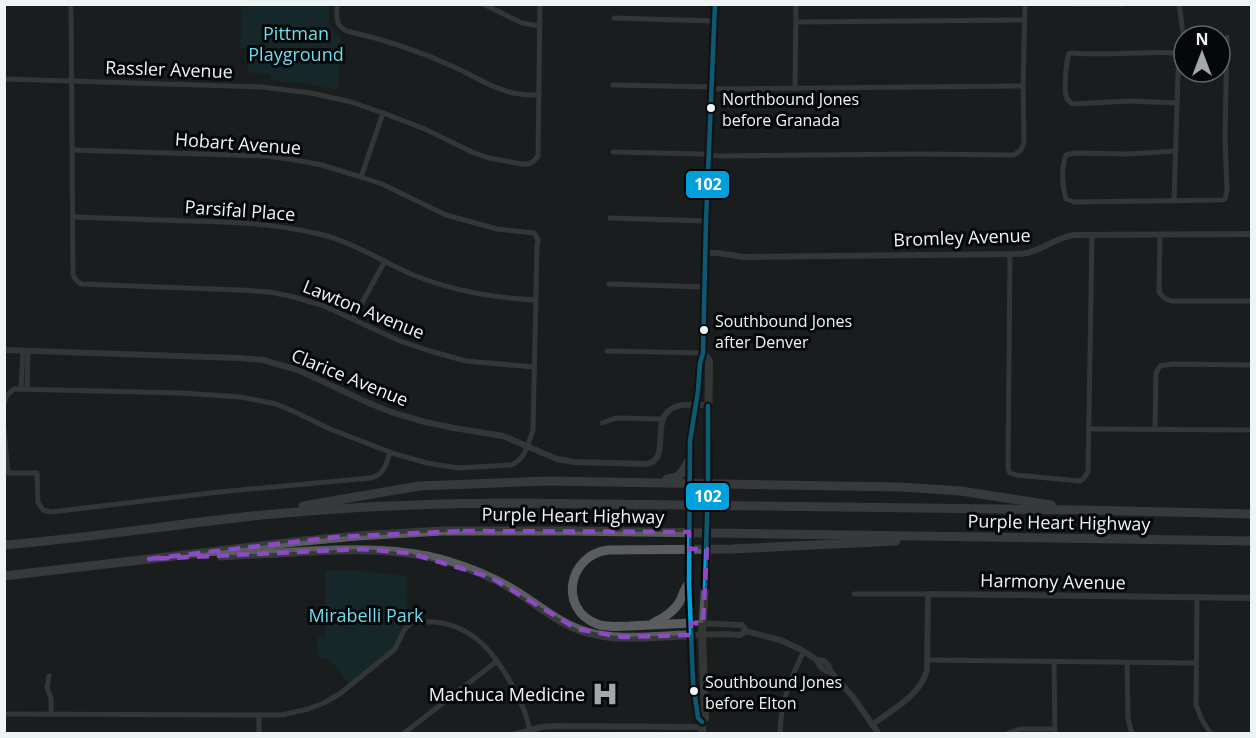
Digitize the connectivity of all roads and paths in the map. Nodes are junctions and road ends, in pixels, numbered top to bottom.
1 (71, 4) edge
2 (338, 4) edge
3 (483, 4) edge
4 (540, 4) edge
5 (715, 4) edge
6 (796, 4) edge
7 (1024, 4) edge
8 (1072, 4) edge
9 (1124, 4) edge
10 (1179, 4) edge
11 (1115, 5) edge
12 (614, 18) dead end
13 (1024, 20) junction
14 (714, 21) junction
15 (796, 22) junction
16 (1182, 24) edge
17 (540, 26) junction
18 (1172, 53) edge
19 (4, 79) edge
20 (71, 80) junction
21 (1178, 84) edge
22 (1226, 84) edge
23 (613, 85) dead end
24 (1023, 86) junction
25 (711, 88) junction
26 (795, 89) junction
27 (539, 95) junction
28 (1177, 103) junction
29 (383, 113) junction
30 (73, 150) junction
31 (1176, 151) junction
32 (613, 152) dead end
33 (709, 155) junction
34 (361, 177) junction
35 (1174, 201) junction
36 (73, 217) junction
37 (610, 218) dead end
38 (706, 221) junction
39 (1160, 234) junction
40 (1251, 234) edge
41 (1092, 235) junction
42 (706, 253) junction
43 (1010, 254) junction
44 (385, 261) junction
45 (609, 284) dead end
46 (705, 287) junction
47 (536, 300) junction
48 (1251, 301) edge
49 (353, 319) junction
50 (4, 350) edge
51 (25, 351) junction
52 (606, 351) dead end
53 (703, 353) junction
54 (1251, 365) edge
55 (534, 367) junction
56 (24, 389) junction
57 (4, 403) edge
58 (696, 405) junction
59 (708, 405) junction
60 (663, 419) junction
61 (602, 423) dead end
62 (4, 429) edge
63 (1089, 429) junction
64 (1155, 429) junction
65 (1251, 430) edge
66 (528, 446) junction
67 (390, 452) junction
68 (690, 460) junction
69 (663, 482) junction
70 (690, 482) junction
71 (708, 483) junction
72 (1083, 510) junction
73 (1251, 514) edge
74 (232, 518) junction
75 (1016, 538) junction
76 (1251, 542) edge
77 (4, 545) edge
78 (149, 559) junction
79 (4, 576) edge
80 (689, 584) junction
81 (854, 594) dead end
82 (928, 594) junction
83 (1197, 597) junction
84 (1251, 598) edge
85 (691, 623) junction
86 (703, 623) junction
87 (648, 625) junction
88 (746, 631) junction
89 (702, 634) junction
90 (691, 635) junction
91 (804, 651) junction
92 (927, 660) junction
93 (497, 661) junction
94 (1054, 662) junction
95 (1127, 663) junction
96 (1196, 663) junction
97 (49, 676) dead end
98 (4, 714) edge
99 (51, 714) junction
100 (260, 715) junction
101 (872, 724) junction
102 (702, 727) edge
103 (530, 731) edge
104 (1055, 731) edge
105 (259, 734) edge
106 (403, 734) edge
107 (517, 734) edge
108 (780, 734) edge
109 (879, 734) edge
110 (1006, 734) edge
111 (1132, 734) edge
112 (1211, 734) edge

1 - 20 street
2 - 27 street
3 - 17 street
4 - 17 street
5 - 14 main road
6 - 15 street
7 - 13 street
8 - 11 street
9 - 11 street
10 - 16 street
12 - 14 street
13 - 15 street
13 - 24 street
14 - 25 main road
15 - 26 street
17 - 27 street
18 - 28 street
19 - 20 street, Rassler Avenue
20 - 29 street, Rassler Avenue
20 - 30 street
21 - 28 street
22 - 35 street
23 - 25 street
24 - 26 street
24 - 33 street
25 - 26 street
25 - 33 main road
27 - 29 street, Rassler Avenue
28 - 31 street
29 - 34 street
30 - 34 street, Hobart Avenue
30 - 36 street
31 - 35 street
31 - 35 street
32 - 33 street
33 - 38 main road
34 - 47 street, Hobart Avenue
36 - 44 street, Parsifal Place
36 - 49 street, Lawton Avenue
37 - 38 street
38 - 42 main road
39 - 40 street, Bromley Avenue
39 - 41 street, Bromley Avenue
39 - 48 street
41 - 43 street, Bromley Avenue
41 - 63 street
42 - 43 street, Bromley Avenue
42 - 46 main road
43 - 63 street
44 - 47 street, Parsifal Place
44 - 49 street
45 - 46 street
46 - 53 main road
47 - 55 street
49 - 55 street, Lawton Avenue
50 - 51 street, Clarice Avenue
51 - 56 street
51 - 66 street, Clarice Avenue
52 - 53 street
53 - 58 main road
53 - 59 main road
54 - 64 street
55 - 66 street
56 - 57 street
56 - 67 street
58 - 59 street
58 - 60 street
58 - 68 main road
59 - 71 main road
60 - 61 street
60 - 66 street, Clarice Avenue
62 - 67 street
63 - 64 street
64 - 65 street
66 - 67 street
68 - 69 highway
68 - 70 main road
69 - 70 highway
69 - 74 highway
70 - 71 highway
70 - 80 main road
71 - 72 highway
71 - 86 main road
72 - 73 highway, Purple Heart Highway
72 - 74 highway, Purple Heart Highway
74 - 77 highway, Purple Heart Highway
75 - 76 highway, Purple Heart Highway
75 - 78 highway, Purple Heart Highway
75 - 87 highway
78 - 79 highway, Purple Heart Highway
78 - 90 highway
80 - 85 main road
80 - 87 highway
81 - 82 street, Harmony Avenue
82 - 83 street, Harmony Avenue
82 - 92 street
83 - 84 street, Harmony Avenue
83 - 96 street
85 - 86 street
85 - 87 highway
85 - 90 main road
86 - 88 street
86 - 89 main road
88 - 89 street
88 - 91 street
89 - 90 street
89 - 102 main road
90 - 102 main road
91 - 101 street
91 - 108 street
92 - 94 street
92 - 101 street
93 - 100 street
93 - 103 street
93 - 106 street
94 - 95 street
94 - 104 street
95 - 96 street
95 - 111 street
96 - 112 street
97 - 99 street
98 - 99 street
99 - 100 street
100 - 105 street
101 - 109 street
102 - 103 street
103 - 107 street
104 - 110 street

